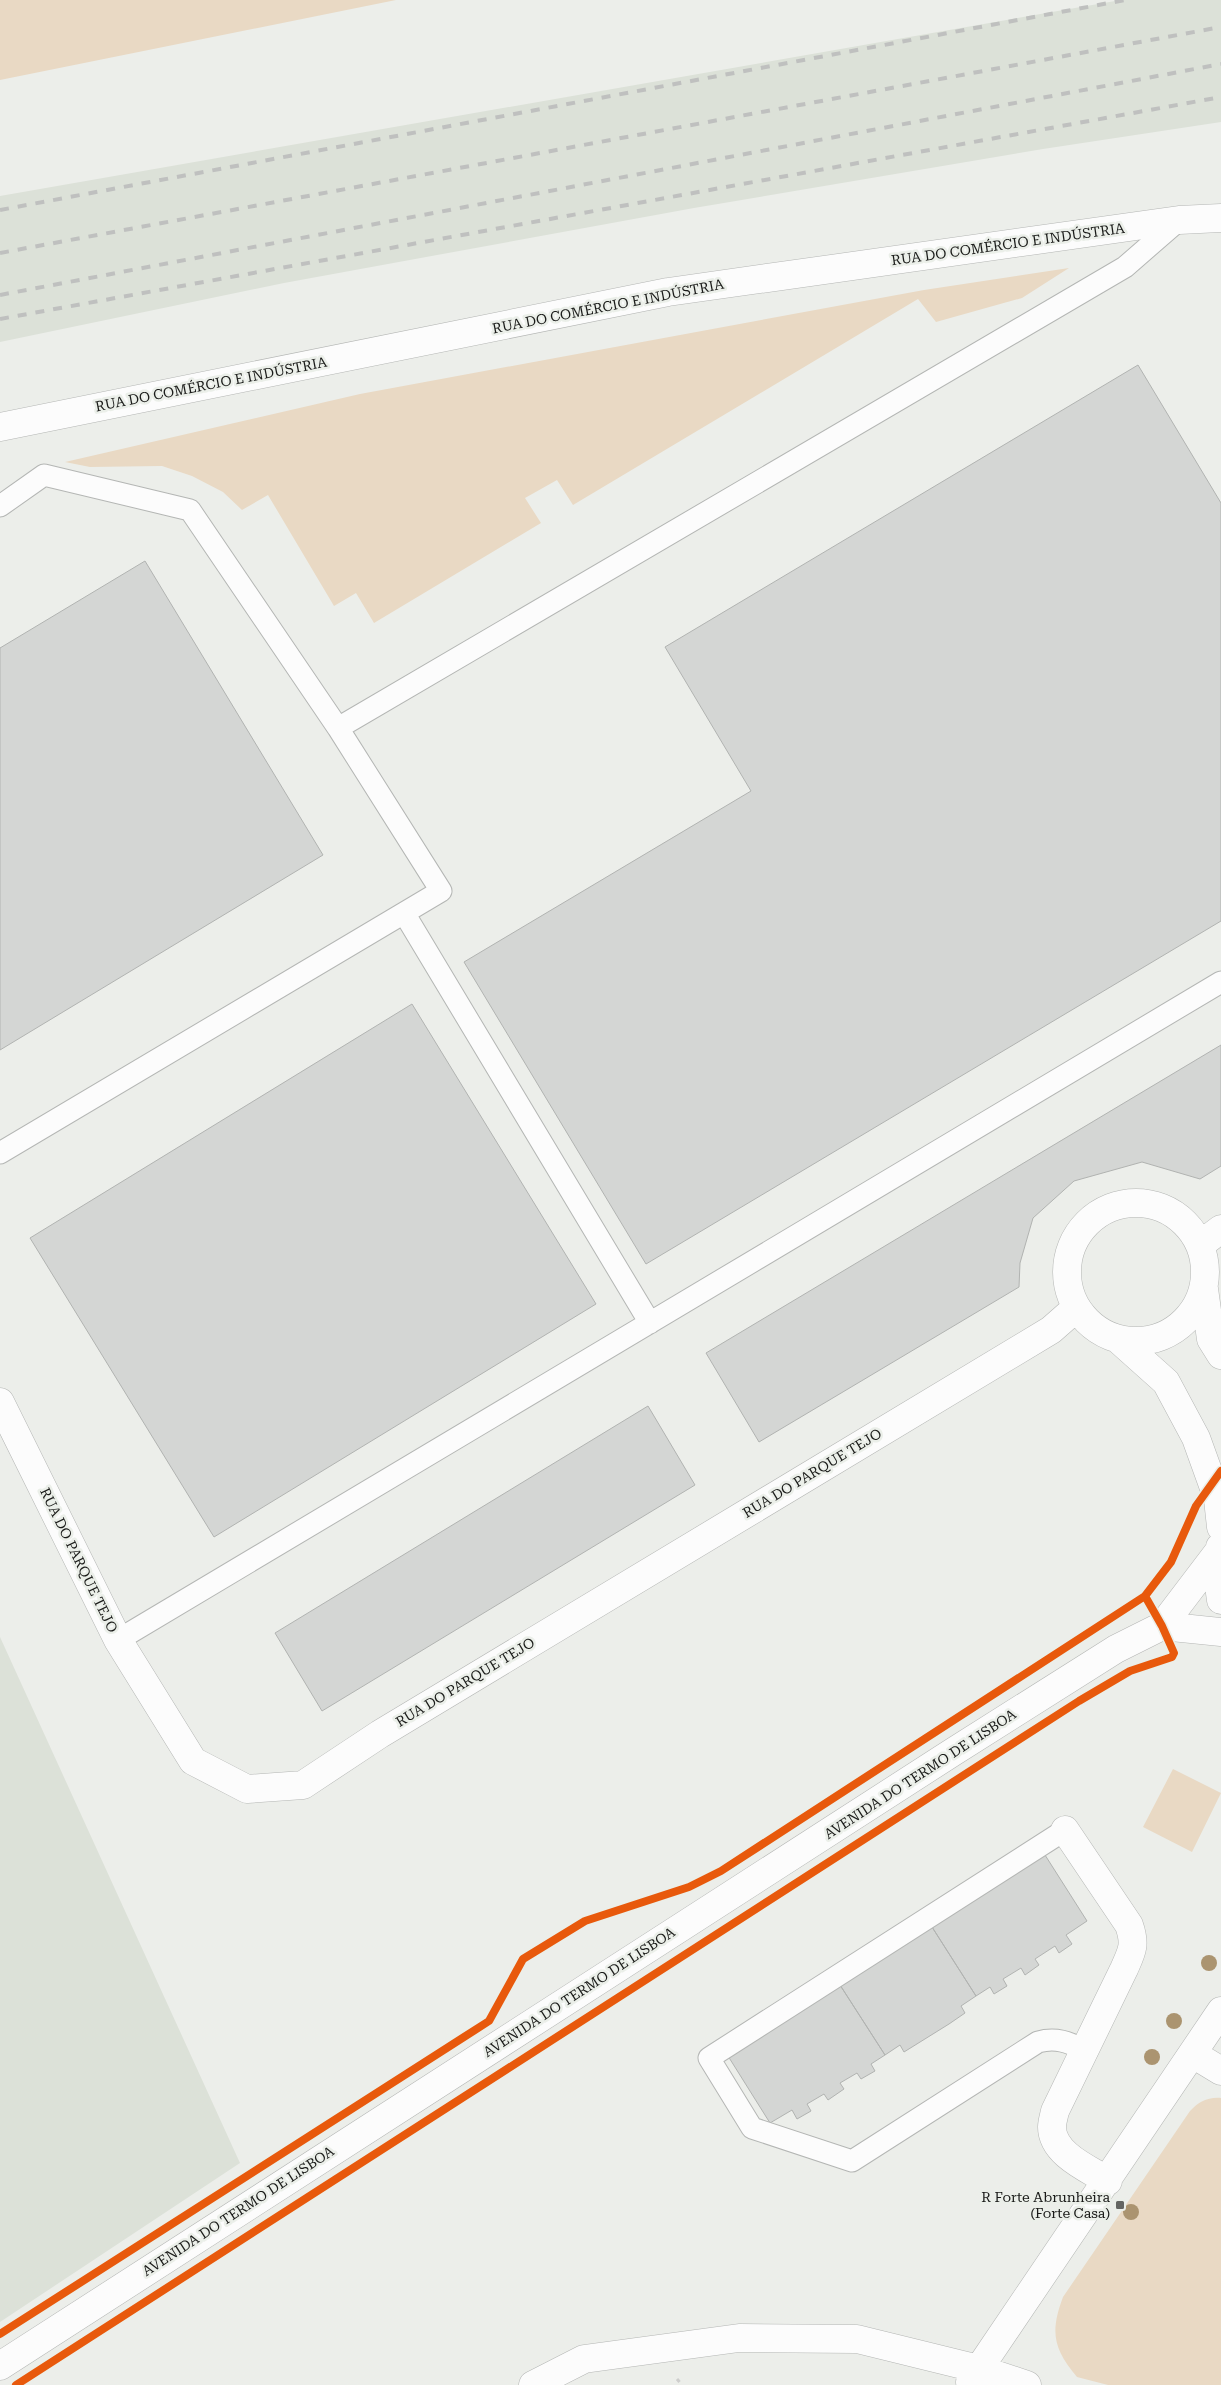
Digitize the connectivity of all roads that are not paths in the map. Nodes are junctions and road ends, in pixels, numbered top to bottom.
1 (1221, 218) edge
2 (1179, 220) junction
3 (0, 427) edge
4 (0, 506) edge
5 (338, 728) junction
6 (404, 913) junction
7 (1221, 982) edge
8 (0, 1153) edge
9 (1211, 1237) edge
10 (1204, 1289) junction
11 (1076, 1308) junction
12 (650, 1323) junction
13 (1120, 1340) junction
14 (1221, 1356) edge
15 (0, 1402) edge
16 (1220, 1540) edge
17 (1221, 1600) edge
18 (1162, 1626) junction
19 (1221, 1632) edge
20 (118, 1640) junction
21 (1065, 1830) joint
22 (1221, 2011) edge
23 (1085, 2050) junction
24 (1194, 2054) junction
25 (1221, 2071) edge
26 (1108, 2181) junction
27 (0, 2366) edge
28 (974, 2377) edge
29 (532, 2385) edge
30 (1027, 2385) edge

1 - 2 street, RUA DO COMÉRCIO E INDÚSTRIA
2 - 3 street, RUA DO COMÉRCIO E INDÚSTRIA
2 - 5 lane
4 - 5 lane
5 - 6 lane
6 - 8 lane
6 - 12 lane
7 - 12 lane
9 - 10 street
9 - 11 street
10 - 13 street
10 - 14 street
11 - 13 street
11 - 20 street, RUA DO PARQUE TEJO
12 - 20 lane
13 - 16 street
15 - 20 street, RUA DO PARQUE TEJO
16 - 17 street
16 - 18 street, AVENIDA DO TERMO DE LISBOA
18 - 19 street
18 - 27 street, AVENIDA DO TERMO DE LISBOA
21 - 23 street
21 - 23 lane
22 - 24 street
23 - 26 street
24 - 25 street
24 - 26 street
26 - 28 street
28 - 29 street
28 - 30 street

